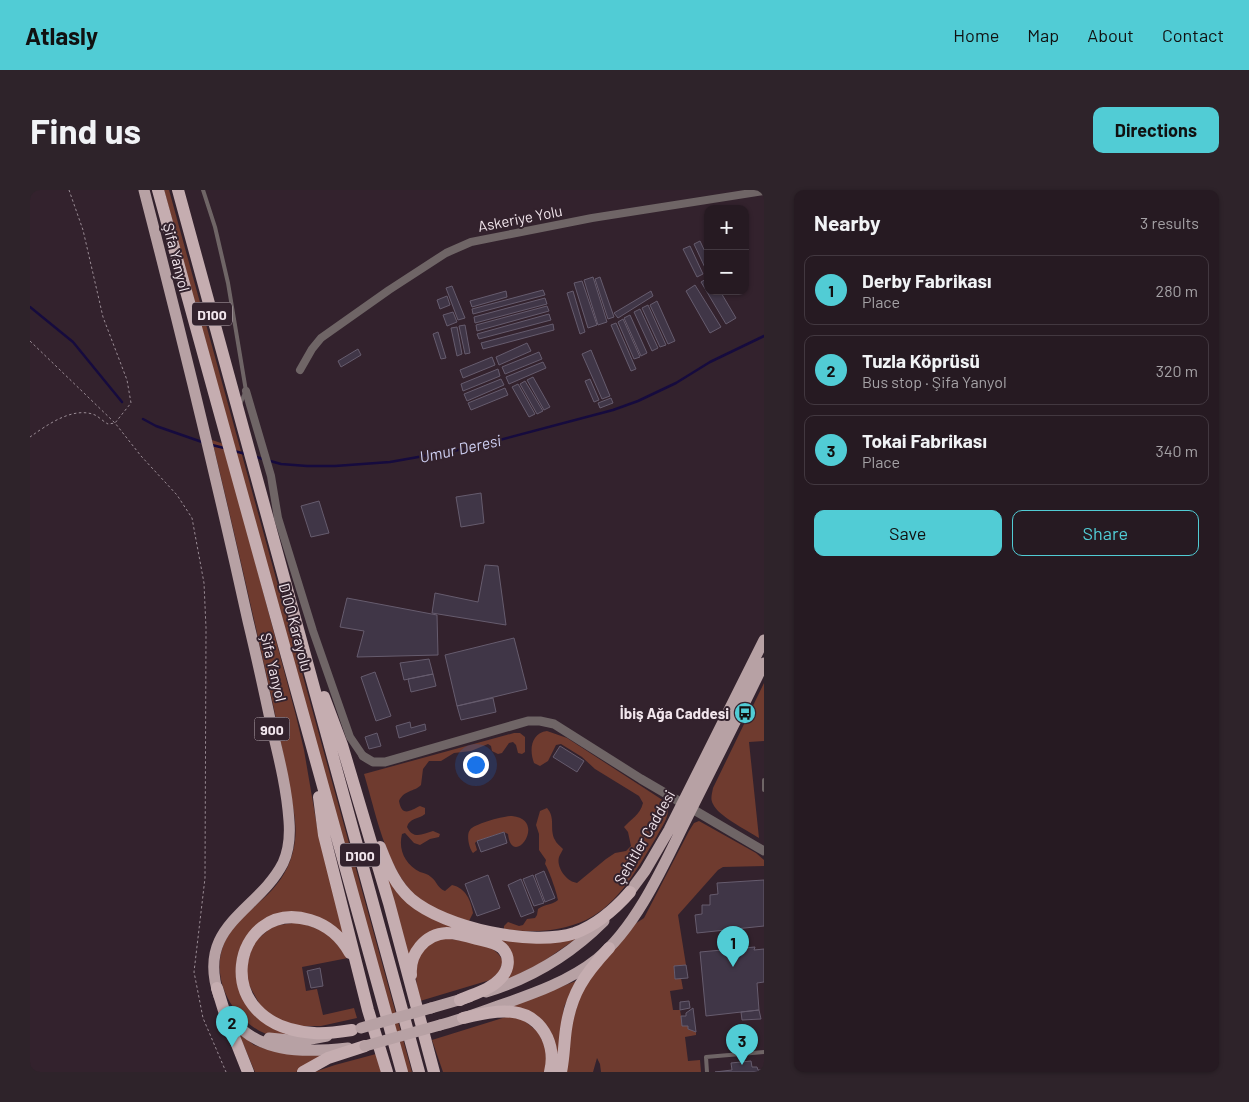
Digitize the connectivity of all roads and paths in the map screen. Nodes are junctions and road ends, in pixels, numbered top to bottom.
1 (70, 190) edge
2 (144, 190) edge
3 (158, 190) edge
4 (178, 190) edge
5 (203, 190) edge
6 (764, 191) edge
7 (30, 342) edge
8 (300, 370) dead end
9 (246, 391) junction
10 (238, 409) junction
11 (115, 423) junction
12 (30, 437) edge
13 (301, 639) junction
14 (764, 640) edge
15 (764, 663) edge
16 (313, 750) junction
17 (363, 756) joint
18 (764, 780) edge
19 (354, 787) junction
20 (764, 790) edge
21 (687, 805) junction
22 (764, 845) edge
23 (764, 851) edge
24 (630, 892) junction
25 (609, 948) junction
26 (361, 982) junction
27 (217, 988) junction
28 (414, 994) junction
29 (460, 1000) junction
30 (463, 1018) junction
31 (440, 1025) joint
32 (357, 1029) junction
33 (365, 1046) junction
34 (764, 1052) edge
35 (386, 1070) edge
36 (226, 1072) edge
37 (248, 1072) edge
38 (303, 1072) edge
39 (402, 1072) edge
40 (419, 1072) edge
41 (435, 1072) edge
42 (550, 1072) edge
43 (562, 1072) edge
44 (707, 1072) edge

1 - 11 path
2 - 27 main road, Şifa Yanyol / 900
3 - 16 highway, D100 Karayolu / D100
4 - 10 highway, D100 Karayolu / D100
5 - 9 lane
6 - 8 street, Askeriye Yolu
7 - 11 path
9 - 10 lane
9 - 17 street
10 - 13 highway, D100 Karayolu / D100
11 - 12 path
11 - 36 path
13 - 19 highway
13 - 40 highway, D100 Karayolu / D100
14 - 21 main road, Şehitler Caddesi
15 - 21 main road, Şehitler Caddesi
16 - 26 highway
16 - 39 highway, D100 Karayolu / D100
17 - 21 street
18 - 20 lane
19 - 24 highway
19 - 28 highway
21 - 23 street
21 - 24 main road, Şehitler Caddesi
21 - 25 main road, Şehitler Caddesi
22 - 23 lane
24 - 29 main road, Şehitler Caddesi
25 - 30 main road, Şehitler Caddesi
25 - 43 highway
26 - 32 highway
26 - 35 highway
27 - 32 main road, Şehitler Caddesi
27 - 33 main road, Şifa Yanyol / 900
27 - 37 highway
28 - 29 highway
28 - 41 highway
29 - 32 main road, Şehitler Caddesi, bridge
30 - 31 main road, Şehitler Caddesi
30 - 42 highway
31 - 33 main road, Şifa Yanyol, bridge
33 - 38 highway
34 - 44 lane

